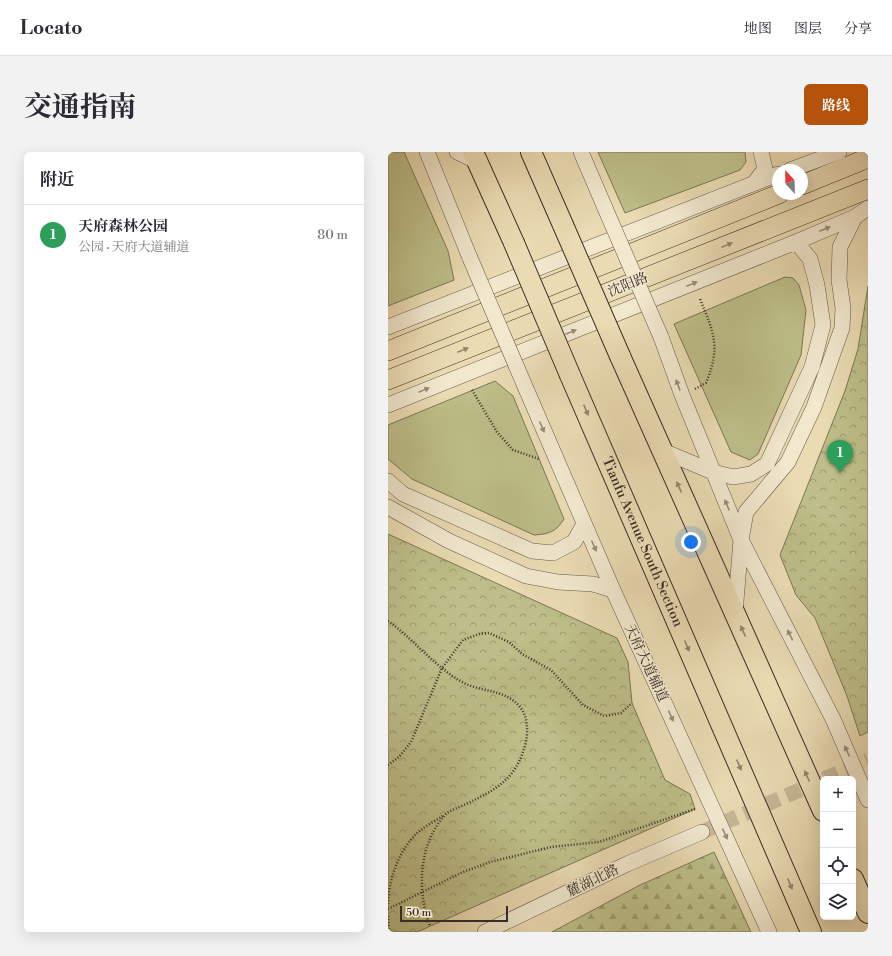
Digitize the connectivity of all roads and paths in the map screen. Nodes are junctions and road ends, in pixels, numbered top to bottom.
1 (427, 152) edge
2 (457, 152) edge
3 (531, 152) edge
4 (581, 152) edge
5 (761, 152) edge
6 (839, 152) edge
7 (476, 157) edge
8 (868, 158) edge
9 (806, 164) edge
10 (772, 176) edge
11 (755, 182) junction
12 (808, 183) edge
13 (868, 189) edge
14 (772, 197) edge
15 (868, 208) edge
16 (855, 217) junction
17 (796, 242) junction
18 (700, 299) dead end
19 (388, 327) edge
20 (388, 351) edge
21 (388, 380) edge
22 (706, 383) dead end
23 (472, 390) dead end
24 (388, 405) edge
25 (663, 451) junction
26 (539, 459) dead end
27 (713, 472) junction
28 (388, 482) edge
29 (388, 507) edge
30 (584, 524) junction
31 (741, 540) junction
32 (613, 590) junction
33 (735, 613) junction
34 (388, 621) edge
35 (442, 668) junction
36 (632, 702) dead end
37 (388, 765) edge
38 (868, 800) edge
39 (820, 804) edge
40 (695, 809) dead end
41 (446, 814) junction
42 (702, 832) tunnel mouth
43 (855, 884) edge
44 (422, 892) junction
45 (388, 904) edge
46 (388, 909) edge
47 (868, 913) edge
48 (388, 916) edge
49 (430, 926) dead end
50 (389, 932) edge
51 (485, 932) edge
52 (769, 932) edge
53 (811, 932) edge

1 -> 30 street, 天府大道辅道, bridge
2 - 7 street
3 - 25 highway, bridge
27 -> 4 street, bridge
5 - 11 street
6 - 9 street
7 -> 53 highway, Tianfu Avenue South Section, bridge
8 - 12 main road
10 - 11 street
11 - 19 street
21 -> 13 main road, 沈阳路
14 - 20 main road, 沈阳路
15 - 16 street
17 -> 16 street
16 - 31 street
24 -> 17 street
17 - 27 street
18 - 22 path
23 - 26 path
25 - 27 street
33 -> 25 highway
31 -> 27 street
28 - 30 street
29 - 32 street
30 -> 32 street, 天府大道辅道
31 - 33 street
38 -> 31 street
32 -> 52 street, 天府大道辅道
39 -> 33 highway
34 - 35 path
35 - 36 path
35 - 37 path
35 - 41 path
40 - 44 path
41 - 44 path
41 - 45 path
42 - 51 street, 麓湖北路
43 - 47 highway
44 - 46 path
44 - 49 path
48 - 50 path

